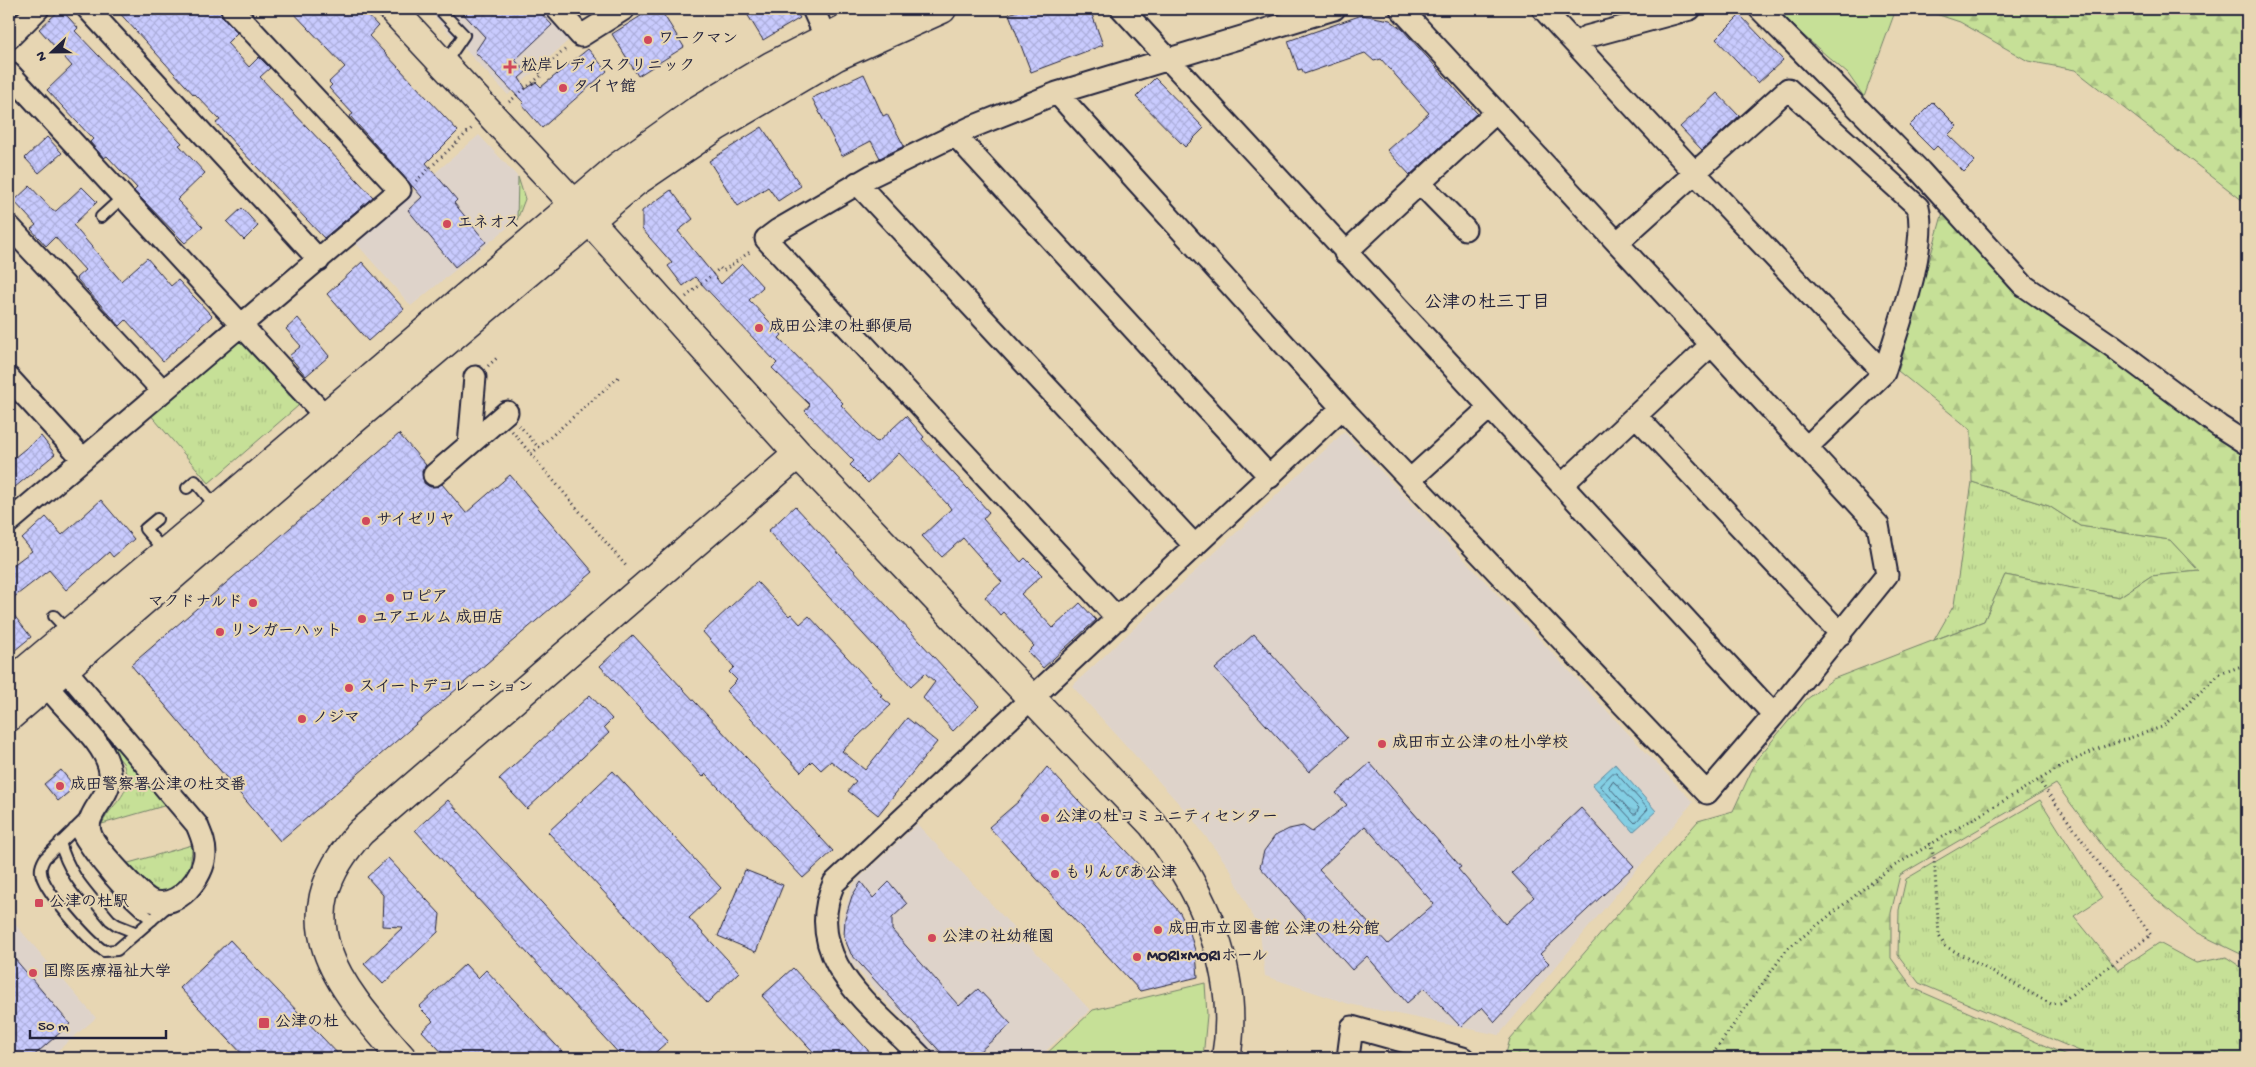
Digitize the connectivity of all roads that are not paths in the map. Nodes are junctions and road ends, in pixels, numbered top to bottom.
1 (38, 9) edge
2 (88, 9) edge
3 (232, 9) edge
4 (392, 9) edge
5 (439, 9) edge
6 (557, 9) edge
7 (624, 9) edge
8 (813, 9) edge
9 (883, 9) edge
10 (942, 9) edge
11 (1122, 9) edge
12 (1334, 9) edge
13 (1401, 9) edge
14 (1544, 9) edge
15 (1690, 9) edge
16 (1760, 9) edge
17 (825, 36) junction
18 (9, 38) edge
19 (1578, 45) junction
20 (1167, 59) junction
21 (444, 64) junction
22 (9, 73) edge
23 (1057, 93) junction
24 (1496, 112) junction
25 (954, 135) junction
26 (1694, 173) junction
27 (1420, 183) junction
28 (857, 184) junction
29 (123, 197) junction
30 (582, 212) junction
31 (101, 217) dead end
32 (9, 226) edge
33 (1465, 229) dead end
34 (1618, 242) junction
35 (1345, 253) junction
36 (319, 260) junction
37 (240, 325) junction
38 (1712, 344) junction
39 (1884, 373) junction
40 (474, 377) dead end
41 (9, 378) edge
42 (163, 391) junction
43 (1342, 408) junction
44 (1489, 408) junction
45 (1636, 416) junction
46 (326, 417) junction
47 (509, 420) road end
48 (469, 444) junction
49 (2247, 444) edge
50 (1807, 447) junction
51 (798, 454) junction
52 (83, 458) junction
53 (434, 475) dead end
54 (1270, 477) junction
55 (1410, 480) junction
56 (1563, 484) junction
57 (187, 488) dead end
58 (218, 508) junction
59 (157, 520) dead end
60 (9, 522) edge
61 (1195, 546) junction
62 (165, 553) junction
63 (1118, 618) junction
64 (1841, 634) junction
65 (39, 658) junction
66 (56, 677) junction
67 (9, 684) edge
68 (1032, 700) junction
69 (1774, 715) junction
70 (9, 717) edge
71 (93, 811) junction
72 (74, 829) junction
73 (60, 842) junction
74 (178, 897) junction
75 (152, 920) junction
76 (137, 933) junction
77 (402, 1058) edge
78 (922, 1058) edge
79 (1226, 1058) edge
80 (1348, 1058) edge
81 (1463, 1058) edge

1 - 18 street
2 - 36 street
3 - 36 street
4 - 21 street
5 - 21 lane
6 - 7 street
8 - 17 street
9 - 17 street
10 - 30 street
11 - 20 street
12 - 20 street
13 - 24 street
14 - 19 street
15 - 19 street
16 - 49 street
17 - 30 street
19 - 26 street
20 - 23 street
20 - 35 street
21 - 30 street
22 - 29 street
23 - 25 street
23 - 43 street
24 - 27 street
24 - 34 street
25 - 28 street
25 - 54 street
26 - 34 street
26 - 39 street
26 - 39 street
27 - 33 street
27 - 35 street
28 - 61 street
28 - 63 street
29 - 31 lane
29 - 37 street
30 - 46 street
30 - 51 street
30 - 66 street
32 - 42 street
34 - 38 street
35 - 44 street
36 - 37 street
37 - 42 street
37 - 46 street
38 - 45 street
38 - 50 street
39 - 50 street
40 - 48 street
41 - 52 street
42 - 52 street
43 - 54 street
43 - 55 street
44 - 55 street
44 - 56 street
45 - 56 street
45 - 64 street
46 - 58 street
47 - 48 street
48 - 53 street
50 - 64 street
51 - 68 street
51 - 77 street
52 - 60 street
54 - 61 street
55 - 69 street
56 - 69 street
57 - 58 lane
58 - 62 street
59 - 62 lane
61 - 63 street
62 - 65 street
63 - 68 street
64 - 69 street
65 - 66 street
65 - 67 street
66 - 70 street
66 - 71 street
66 - 74 street
68 - 78 street
68 - 79 street
71 - 72 lane
71 - 74 street
72 - 73 lane
72 - 75 lane
73 - 76 lane
73 - 76 lane
74 - 75 lane
75 - 76 lane
80 - 81 street

